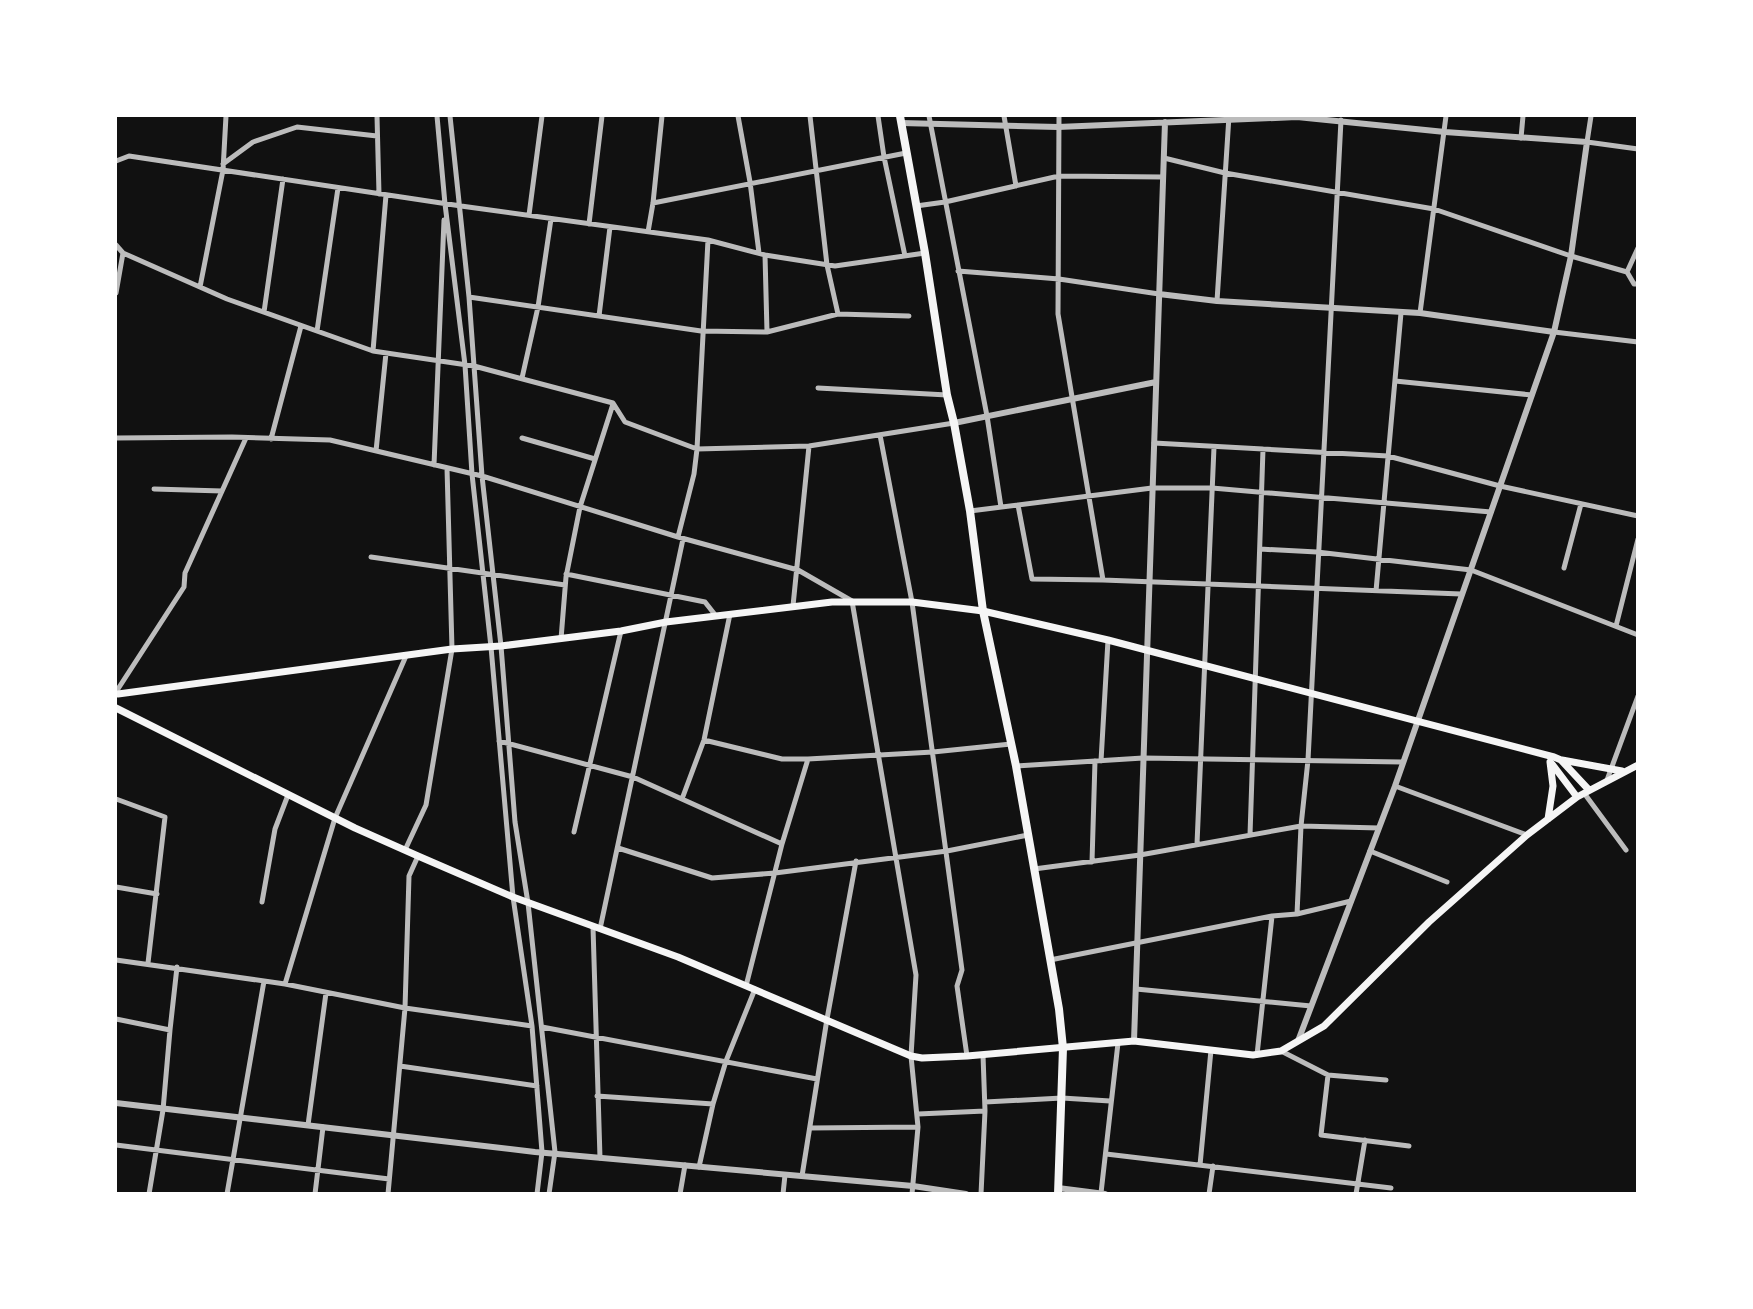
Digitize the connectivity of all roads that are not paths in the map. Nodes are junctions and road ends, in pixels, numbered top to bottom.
1 (226, 116) edge
2 (377, 116) edge
3 (437, 116) edge
4 (450, 116) edge
5 (542, 116) edge
6 (603, 116) edge
7 (662, 116) edge
8 (738, 116) edge
9 (810, 116) edge
10 (878, 116) edge
11 (929, 116) edge
12 (1004, 116) edge
13 (1059, 116) edge
14 (1297, 116) edge
15 (1446, 116) edge
16 (1523, 116) edge
17 (1591, 116) edge
18 (1229, 118) edge
19 (1341, 118) edge
20 (900, 119) edge
21 (1165, 119) edge
22 (930, 124) junction
23 (1004, 126) junction
24 (1058, 127) junction
25 (1445, 132) junction
26 (377, 136) junction
27 (1521, 138) junction
28 (1587, 142) junction
29 (1637, 149) edge
30 (906, 153) junction
31 (884, 157) junction
32 (1164, 158) junction
33 (116, 161) edge
34 (223, 167) junction
35 (816, 171) junction
36 (1225, 173) junction
37 (1059, 176) junction
38 (1163, 177) junction
39 (283, 179) junction
40 (750, 182) junction
41 (1016, 186) junction
42 (338, 188) junction
43 (1339, 193) junction
44 (379, 194) junction
45 (386, 195) junction
46 (945, 202) junction
47 (653, 203) junction
48 (445, 204) junction
49 (461, 206) junction
50 (916, 206) junction
51 (1434, 209) junction
52 (528, 215) junction
53 (551, 219) junction
54 (589, 224) junction
55 (610, 227) junction
56 (648, 232) junction
57 (708, 240) junction
58 (116, 245) edge
59 (1637, 248) edge
60 (123, 253) junction
61 (925, 253) junction
62 (762, 254) junction
63 (905, 256) junction
64 (1572, 256) junction
65 (827, 265) junction
66 (958, 271) junction
67 (1627, 272) junction
68 (1059, 279) junction
69 (1637, 284) edge
70 (200, 287) junction
71 (116, 293) edge
72 (1159, 294) junction
73 (469, 297) junction
74 (1217, 302) junction
75 (538, 307) junction
76 (1332, 308) junction
77 (264, 312) junction
78 (1401, 313) junction
79 (1420, 313) junction
80 (838, 314) junction
81 (599, 316) junction
82 (909, 316) dead end
83 (301, 326) junction
84 (317, 331) junction
85 (701, 331) junction
86 (767, 332) junction
87 (1554, 332) junction
88 (1637, 342) edge
89 (373, 352) junction
90 (386, 353) junction
91 (439, 361) junction
92 (465, 365) junction
93 (474, 366) junction
94 (522, 378) junction
95 (1395, 381) junction
96 (1156, 382) junction
97 (818, 388) dead end
98 (947, 395) junction
99 (1532, 395) junction
100 (1072, 399) junction
101 (613, 403) junction
102 (987, 416) junction
103 (954, 423) junction
104 (880, 435) junction
105 (116, 438) edge
106 (246, 438) junction
107 (522, 438) dead end
108 (271, 439) junction
109 (1154, 443) junction
110 (809, 446) junction
111 (1214, 447) junction
112 (697, 449) junction
113 (1263, 449) junction
114 (376, 451) junction
115 (1324, 452) junction
116 (1388, 456) junction
117 (595, 459) junction
118 (434, 465) junction
119 (447, 468) junction
120 (472, 474) junction
121 (482, 476) junction
122 (1500, 486) junction
123 (1152, 488) junction
124 (1212, 488) junction
125 (154, 489) dead end
126 (222, 491) junction
127 (1262, 492) junction
128 (1089, 495) junction
129 (1322, 499) junction
130 (1384, 503) junction
131 (1581, 504) junction
132 (1018, 505) junction
133 (580, 507) junction
134 (1001, 507) junction
135 (970, 510) junction
136 (1491, 512) junction
137 (1637, 516) edge
138 (681, 538) junction
139 (1637, 540) edge
140 (1260, 550) junction
141 (1317, 552) junction
142 (371, 557) dead end
143 (1379, 560) junction
144 (449, 568) junction
145 (1564, 568) dead end
146 (797, 570) junction
147 (1471, 570) junction
148 (483, 572) junction
149 (566, 574) junction
150 (493, 575) junction
151 (1103, 580) junction
152 (1149, 581) junction
153 (1208, 584) junction
154 (565, 585) junction
155 (1259, 586) junction
156 (1316, 589) junction
157 (1376, 591) junction
158 (1461, 594) junction
159 (671, 596) junction
160 (852, 601) junction
161 (912, 602) junction
162 (793, 606) junction
163 (983, 611) junction
164 (730, 614) junction
165 (716, 616) junction
166 (666, 622) junction
167 (1616, 626) junction
168 (621, 631) junction
169 (1637, 635) edge
170 (561, 639) junction
171 (1108, 640) junction
172 (501, 646) junction
173 (491, 647) junction
174 (452, 649) junction
175 (1147, 650) junction
176 (406, 656) junction
177 (1205, 665) junction
178 (1255, 679) junction
179 (116, 693) edge
180 (1311, 695) junction
181 (1637, 696) edge
182 (116, 708) edge
183 (1634, 713) edge
184 (1416, 722) junction
185 (705, 740) junction
186 (499, 741) junction
187 (510, 744) junction
188 (1012, 744) junction
189 (933, 752) junction
190 (879, 755) junction
191 (1143, 758) junction
192 (1548, 758) junction
193 (808, 759) junction
194 (1201, 759) junction
195 (1253, 759) junction
196 (1308, 760) junction
197 (1561, 760) junction
198 (1098, 761) junction
199 (1402, 762) junction
200 (590, 765) junction
201 (1637, 765) edge
202 (1016, 766) junction
203 (1611, 769) junction
204 (1623, 771) junction
205 (633, 777) junction
206 (1607, 779) junction
207 (1395, 786) junction
208 (288, 794) junction
209 (1583, 794) junction
210 (116, 799) edge
211 (682, 799) junction
212 (335, 818) junction
213 (1548, 819) junction
214 (1301, 827) junction
215 (1379, 828) junction
216 (574, 832) dead end
217 (1028, 835) junction
218 (1250, 835) junction
219 (1527, 835) junction
220 (782, 844) junction
221 (1197, 844) junction
222 (618, 848) junction
223 (405, 850) junction
224 (1626, 850) dead end
225 (947, 851) junction
226 (1370, 851) junction
227 (1140, 855) junction
228 (418, 856) junction
229 (896, 858) junction
230 (856, 861) junction
231 (1092, 862) junction
232 (1034, 869) junction
233 (775, 873) junction
234 (1447, 882) dead end
235 (116, 887) edge
236 (157, 894) junction
237 (513, 897) junction
238 (1351, 901) junction
239 (262, 902) dead end
240 (528, 903) junction
241 (1297, 914) junction
242 (1272, 916) junction
243 (597, 929) junction
244 (1137, 943) junction
245 (116, 960) edge
246 (1050, 960) junction
247 (148, 963) junction
248 (177, 967) junction
249 (264, 981) junction
250 (285, 984) junction
251 (746, 986) junction
252 (755, 989) junction
253 (1136, 989) junction
254 (326, 993) junction
255 (1263, 1001) junction
256 (1311, 1006) junction
257 (405, 1008) junction
258 (116, 1019) edge
259 (827, 1019) junction
260 (532, 1026) junction
261 (542, 1027) junction
262 (170, 1030) junction
263 (597, 1036) junction
264 (1134, 1041) junction
265 (1298, 1041) junction
266 (1118, 1042) junction
267 (1063, 1048) junction
268 (1211, 1050) junction
269 (1281, 1051) junction
270 (983, 1055) junction
271 (1257, 1055) junction
272 (911, 1056) junction
273 (967, 1056) junction
274 (726, 1061) junction
275 (400, 1066) junction
276 (1328, 1074) junction
277 (817, 1079) junction
278 (1386, 1080) dead end
279 (537, 1086) junction
280 (597, 1096) junction
281 (1062, 1098) junction
282 (1110, 1101) junction
283 (985, 1102) junction
284 (116, 1103) edge
285 (713, 1104) junction
286 (163, 1110) junction
287 (985, 1111) junction
288 (918, 1114) junction
289 (241, 1117) junction
290 (308, 1125) junction
291 (323, 1127) junction
292 (918, 1127) junction
293 (810, 1128) junction
294 (394, 1135) junction
295 (1365, 1140) junction
296 (116, 1145) edge
297 (1409, 1146) dead end
298 (156, 1150) junction
299 (542, 1152) junction
300 (555, 1152) junction
301 (1106, 1154) junction
302 (600, 1158) junction
303 (233, 1160) junction
304 (1200, 1165) junction
305 (685, 1166) junction
306 (1213, 1166) junction
307 (699, 1167) junction
308 (318, 1171) junction
309 (785, 1175) junction
310 (802, 1176) junction
311 (389, 1179) junction
312 (1358, 1184) junction
313 (1391, 1188) dead end
314 (913, 1190) edge
315 (1058, 1191) edge
316 (1103, 1193) edge
317 (149, 1194) edge
318 (227, 1194) edge
319 (315, 1194) edge
320 (388, 1194) edge
321 (537, 1194) edge
322 (549, 1194) edge
323 (680, 1194) edge
324 (783, 1194) edge
325 (966, 1194) edge
326 (981, 1194) edge
327 (1209, 1194) edge
328 (1356, 1194) edge

1 - 34 street
2 - 26 street
3 - 48 street
4 - 49 street
5 - 52 street
6 - 54 street
7 - 47 street
8 - 40 street
9 - 35 street
10 - 31 street
11 - 22 street
12 - 23 street
13 - 24 street
14 - 18 street
14 - 19 street
15 - 25 street
16 - 27 street
17 - 28 street
18 - 21 street
18 - 36 street
19 - 25 street
19 - 43 street
20 - 22 street
20 - 30 main road
21 - 24 street
21 - 32 street
22 - 23 street
22 - 46 street
23 - 24 street
23 - 41 street
24 - 37 street
25 - 27 street
25 - 51 street
26 - 34 street
26 - 44 street
27 - 28 street
28 - 29 street
28 - 64 street
30 - 31 street
30 - 50 main road
31 - 35 street
31 - 63 street
32 - 36 street
32 - 38 street
33 - 34 street
34 - 39 street
34 - 70 street
35 - 40 street
35 - 65 street
36 - 43 street
36 - 74 street
37 - 38 street
37 - 41 street
37 - 68 street
38 - 72 street
39 - 42 street
39 - 77 street
40 - 47 street
40 - 62 street
41 - 46 street
42 - 44 street
42 - 84 street
43 - 51 street
43 - 76 street
44 - 45 street
45 - 48 street
45 - 89 street
46 - 50 street
46 - 66 street
47 - 56 street
48 - 49 street
48 - 91 street
48 - 92 street
49 - 52 street
49 - 73 street
50 - 61 main road
51 - 64 street
51 - 79 street
52 - 53 street
53 - 54 street
53 - 75 street
54 - 55 street
55 - 56 street
55 - 81 street
56 - 57 street
57 - 62 street
57 - 85 street
58 - 60 street
59 - 67 street
60 - 70 street
60 - 71 street
61 - 63 street
61 - 98 main road
62 - 65 street
62 - 86 street
63 - 65 street
64 - 67 street
64 - 87 street
65 - 80 street
66 - 68 street
66 - 102 street
67 - 69 street
68 - 72 street
68 - 100 street
70 - 77 street
72 - 74 street
72 - 96 street
73 - 75 street
73 - 93 street
74 - 76 street
75 - 81 street
75 - 94 street
76 - 78 street
76 - 115 street
77 - 83 street
78 - 79 street
78 - 95 street
79 - 87 street
80 - 82 street
80 - 86 street
81 - 85 street
83 - 84 street
83 - 108 street
84 - 89 street
85 - 86 street
85 - 112 street
87 - 88 street
87 - 99 street
89 - 90 street
90 - 91 street
90 - 114 street
91 - 92 street
91 - 118 street
92 - 93 street
92 - 120 street
93 - 94 street
93 - 121 street
94 - 101 street
95 - 99 street
95 - 116 street
96 - 100 street
96 - 109 street
97 - 98 street
98 - 103 main road
99 - 122 street
100 - 102 street
100 - 128 street
101 - 112 street
101 - 117 street
102 - 103 street
102 - 134 street
103 - 104 street
103 - 135 main road
104 - 110 street
104 - 161 street
105 - 106 street
106 - 108 street
106 - 126 street
107 - 117 street
108 - 114 street
109 - 111 street
109 - 123 street
110 - 112 street
110 - 146 street
111 - 113 street
111 - 124 street
112 - 138 street
113 - 115 street
113 - 127 street
114 - 118 street
115 - 116 street
115 - 129 street
116 - 122 street
116 - 130 street
117 - 133 street
118 - 119 street
119 - 120 street
119 - 144 street
120 - 121 street
120 - 148 street
121 - 133 street
121 - 150 street
122 - 131 street
122 - 136 street
123 - 124 street
123 - 128 street
123 - 152 street
124 - 127 street
124 - 153 street
125 - 126 street
126 - 179 street
127 - 129 street
127 - 140 street
128 - 132 street
128 - 151 street
129 - 130 street
129 - 141 street
130 - 136 street
130 - 143 street
131 - 137 street
131 - 145 street
132 - 134 street
132 - 151 street
133 - 138 street
133 - 149 street
134 - 135 street
135 - 163 main road
136 - 147 street
138 - 146 street
138 - 159 street
139 - 167 street
140 - 141 street
140 - 155 street
141 - 143 street
141 - 156 street
142 - 144 street
143 - 147 street
143 - 157 street
144 - 148 street
144 - 174 street
146 - 160 street
146 - 162 street
147 - 158 street
147 - 167 street
148 - 150 street
148 - 173 street
149 - 154 street
149 - 159 street
150 - 154 street
150 - 172 street
151 - 152 street
152 - 153 street
152 - 175 street
153 - 155 street
153 - 177 street
154 - 170 street
155 - 156 street
155 - 178 street
156 - 157 street
156 - 180 street
157 - 158 street
158 - 184 street
159 - 165 street
159 - 166 street
160 - 161 main road
160 - 162 main road
160 - 190 street
161 - 163 main road
161 - 189 street
162 - 164 main road
163 - 171 main road
163 - 188 main road
164 - 165 main road
164 - 185 street
165 - 166 main road
166 - 168 main road
166 - 205 street
167 - 169 street
168 - 170 main road
168 - 200 street
170 - 172 main road
171 - 175 main road
171 - 198 street
172 - 173 main road
172 - 187 street
173 - 174 main road
173 - 186 street
174 - 176 main road
174 - 223 street
175 - 177 main road
175 - 191 street
176 - 179 main road
176 - 212 street
177 - 178 main road
177 - 194 street
178 - 180 main road
178 - 195 street
179 - 182 main road
180 - 184 main road
180 - 196 street
181 - 183 street
182 - 208 main road
183 - 203 street
184 - 192 main road
184 - 199 street
185 - 193 street
185 - 211 street
186 - 187 street
186 - 237 street
187 - 200 street
187 - 240 street
188 - 189 street
188 - 202 main road
189 - 190 street
189 - 225 street
190 - 193 street
190 - 229 street
191 - 194 street
191 - 198 street
191 - 227 street
192 - 197 main road
192 - 209 main road
192 - 213 main road
193 - 220 street
194 - 195 street
194 - 221 street
195 - 196 street
195 - 218 street
196 - 199 street
196 - 214 street
197 - 203 main road
197 - 209 main road
198 - 202 street
198 - 231 street
199 - 207 street
200 - 205 street
200 - 216 street
201 - 204 main road
202 - 217 main road
203 - 204 main road
203 - 206 street
204 - 206 main road
205 - 211 street
205 - 222 street
206 - 209 main road
207 - 215 street
207 - 219 street
208 - 212 main road
208 - 239 street
209 - 213 main road
209 - 224 street
210 - 236 street
211 - 220 street
212 - 223 main road
212 - 250 street
213 - 219 main road
214 - 215 street
214 - 218 street
214 - 241 street
215 - 226 street
217 - 225 street
217 - 232 main road
218 - 221 street
219 - 265 main road
220 - 233 street
221 - 227 street
222 - 233 street
222 - 243 street
223 - 228 main road
225 - 229 street
225 - 273 street
226 - 234 street
226 - 238 street
227 - 231 street
227 - 244 street
228 - 237 main road
228 - 257 street
229 - 230 street
229 - 272 street
230 - 233 street
230 - 259 street
231 - 232 street
232 - 246 main road
233 - 251 street
235 - 236 street
236 - 247 street
237 - 240 main road
237 - 260 street
238 - 241 street
238 - 256 street
240 - 243 main road
240 - 261 street
241 - 242 street
242 - 244 street
242 - 255 street
243 - 251 main road
243 - 263 street
244 - 246 street
244 - 253 street
245 - 247 street
246 - 267 main road
247 - 248 street
248 - 249 street
248 - 262 street
249 - 250 street
249 - 289 street
250 - 254 street
251 - 252 main road
252 - 259 main road
252 - 274 street
253 - 255 street
253 - 264 street
254 - 257 street
254 - 290 street
255 - 256 street
255 - 271 street
256 - 265 street
257 - 260 street
257 - 275 street
258 - 262 street
259 - 272 main road
259 - 277 street
260 - 261 street
260 - 279 street
261 - 263 street
261 - 300 street
262 - 286 street
263 - 274 street
263 - 280 street
264 - 266 main road
264 - 268 main road
265 - 269 main road
266 - 267 main road
266 - 282 street
267 - 270 main road
267 - 281 main road
268 - 271 main road
268 - 304 street
269 - 271 main road
269 - 276 street
270 - 273 main road
270 - 283 street
272 - 273 main road
272 - 288 street
274 - 277 street
274 - 285 street
275 - 279 street
275 - 294 street
276 - 278 street
276 - 295 street
277 - 293 street
279 - 299 street
280 - 285 street
280 - 302 street
281 - 282 street
281 - 283 street
281 - 315 main road
282 - 301 street
283 - 287 street
284 - 286 street
285 - 307 street
286 - 289 street
286 - 298 street
287 - 288 street
287 - 326 street
288 - 292 street
289 - 290 street
289 - 303 street
290 - 291 street
291 - 294 street
291 - 308 street
292 - 293 street
292 - 314 street
293 - 310 street
294 - 299 street
294 - 311 street
295 - 297 street
295 - 312 street
296 - 298 street
298 - 303 street
298 - 317 street
299 - 300 street
299 - 321 street
300 - 302 street
300 - 322 street
301 - 304 street
301 - 316 street
302 - 305 street
303 - 308 street
303 - 318 street
304 - 306 street
305 - 307 street
305 - 323 street
306 - 312 street
306 - 327 street
307 - 309 street
308 - 311 street
308 - 319 street
309 - 310 street
309 - 324 street
310 - 314 street
311 - 320 street
312 - 313 street
312 - 328 street
314 - 325 street
315 - 316 street

